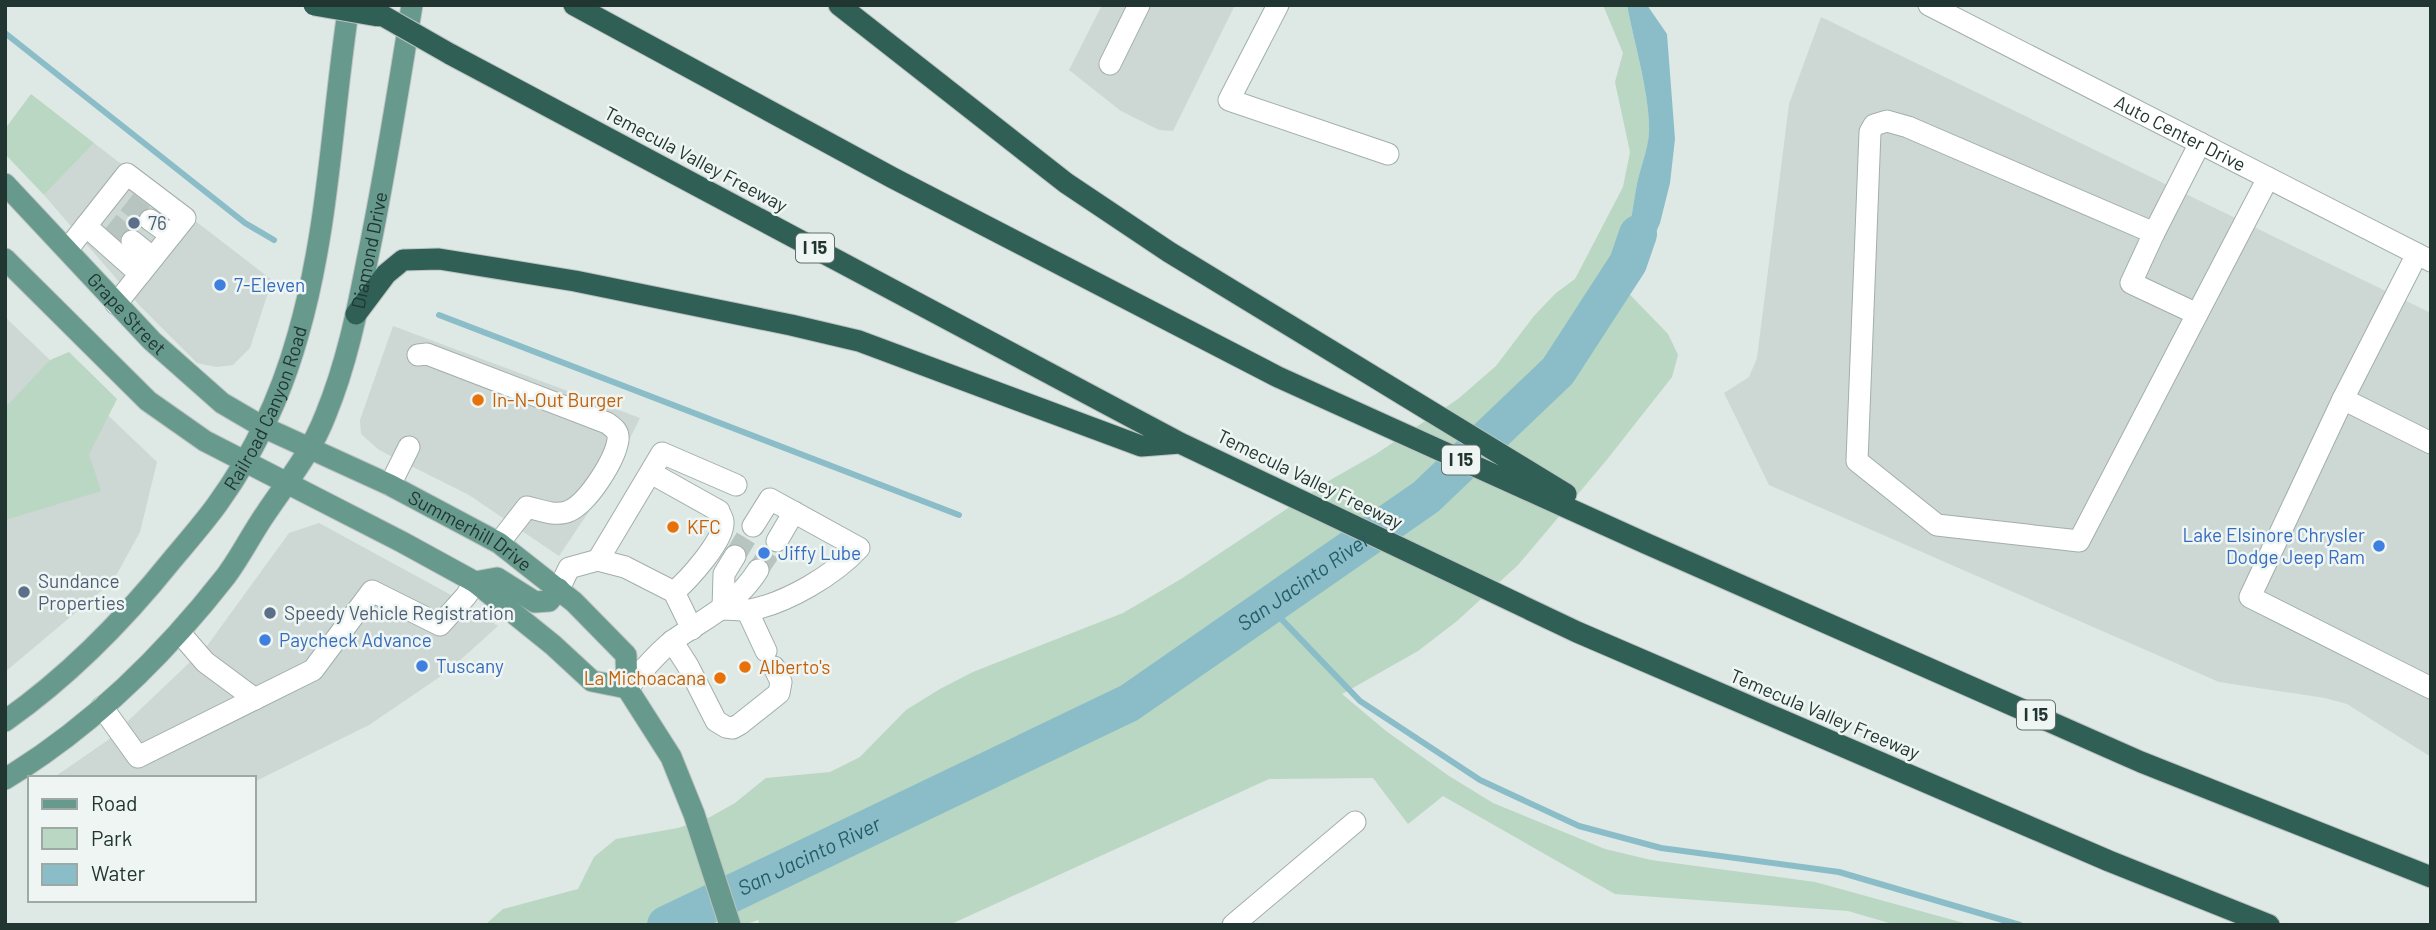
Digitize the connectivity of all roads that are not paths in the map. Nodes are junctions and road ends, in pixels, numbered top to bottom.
1 (314, 5) edge
2 (349, 5) edge
3 (364, 5) edge
4 (412, 5) edge
5 (574, 5) edge
6 (838, 5) edge
7 (1139, 5) edge
8 (1278, 5) edge
9 (1930, 5) edge
10 (385, 17) junction
11 (1110, 64) dead end
12 (2200, 143) junction
13 (1388, 154) dead end
14 (2268, 178) junction
15 (9, 192) edge
16 (98, 220) junction
17 (150, 220) tunnel mouth
18 (2154, 233) junction
19 (171, 235) junction
20 (132, 241) tunnel mouth
21 (66, 250) junction
22 (2424, 258) edge
23 (5, 259) edge
24 (147, 266) junction
25 (116, 304) junction
26 (356, 314) junction
27 (2197, 314) junction
28 (418, 355) dead end
29 (2343, 399) junction
30 (263, 427) junction
31 (1180, 443) junction
32 (2431, 443) edge
33 (409, 447) dead end
34 (311, 449) junction
35 (245, 462) junction
36 (651, 473) junction
37 (287, 484) junction
38 (390, 485) junction
39 (736, 485) dead end
40 (765, 534) tunnel mouth
41 (499, 543) junction
42 (1645, 543) junction
43 (597, 560) junction
44 (747, 563) tunnel mouth
45 (475, 582) junction
46 (559, 589) junction
47 (674, 592) junction
48 (723, 609) junction
49 (747, 610) junction
50 (692, 629) junction
51 (180, 633) junction
52 (672, 642) junction
53 (627, 688) junction
54 (2431, 688) edge
55 (256, 699) junction
56 (102, 707) junction
57 (5, 721) edge
58 (5, 779) edge
59 (1354, 822) dead end
60 (2431, 877) edge
61 (730, 925) edge
62 (1233, 925) edge
63 (2269, 925) edge

1 - 10 highway, bridge
2 - 30 main road, Railroad Canyon Road
3 - 10 highway, Temecula Valley Freeway / I 15, bridge
4 - 26 main road, Diamond Drive
5 - 42 highway, I 15
6 - 42 highway
7 - 11 street
8 - 13 street
9 - 12 street, Auto Center Drive
10 - 31 highway, Temecula Valley Freeway / I 15, bridge
12 - 14 street, Auto Center Drive
12 - 18 street
14 - 22 street, Auto Center Drive
14 - 27 street
15 - 21 main road, Grape Street
16 - 19 street
16 - 21 street
16 - 24 street
17 - 19 street
18 - 27 street
18 - 27 street
19 - 24 street
20 - 24 street
21 - 25 main road, Grape Street
22 - 29 street
23 - 35 main road
24 - 25 street
25 - 30 main road, Grape Street
26 - 31 highway
26 - 34 main road, Diamond Drive
28 - 41 street
29 - 32 street
29 - 54 street
30 - 34 main road, Summerhill Drive
30 - 35 main road, Railroad Canyon Road
31 - 63 highway, Temecula Valley Freeway / I 15
33 - 38 street
34 - 37 main road, Diamond Drive
34 - 38 main road, Summerhill Drive
35 - 37 main road, Summerhill Drive
35 - 57 main road, Railroad Canyon Road
36 - 39 street
36 - 43 street
36 - 47 street
37 - 45 main road, Summerhill Drive
37 - 51 main road
38 - 41 main road, Summerhill Drive
40 - 49 street
41 - 46 main road, Summerhill Drive
42 - 60 highway, I 15
43 - 46 street
43 - 47 street
44 - 48 street
45 - 46 main road
45 - 53 main road, Summerhill Drive
45 - 55 street
46 - 53 main road, Summerhill Drive
47 - 50 street
48 - 49 street
48 - 50 street
49 - 52 street
50 - 52 street
51 - 55 street
51 - 56 main road
52 - 53 street
53 - 61 main road, Summerhill Drive
55 - 56 street
56 - 58 main road
59 - 62 street

